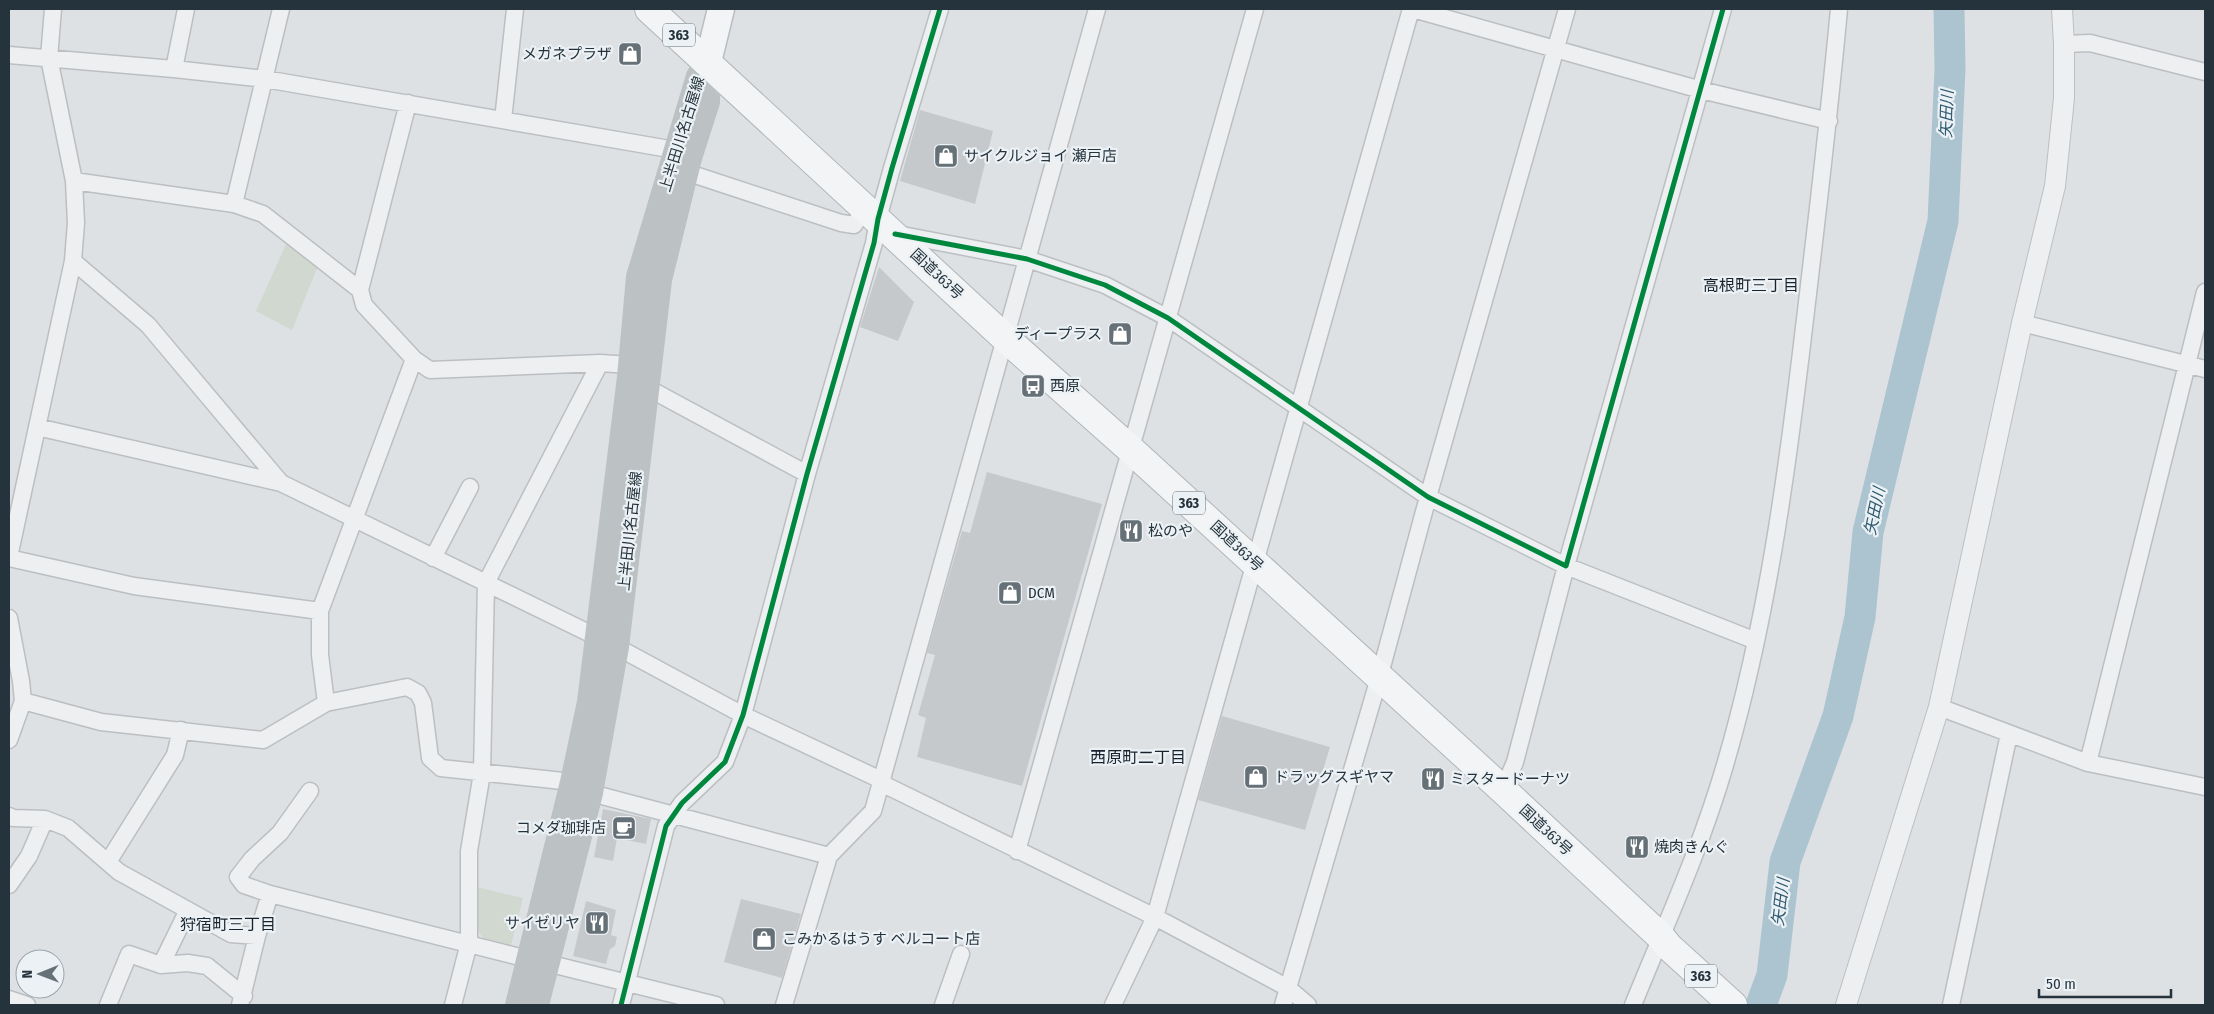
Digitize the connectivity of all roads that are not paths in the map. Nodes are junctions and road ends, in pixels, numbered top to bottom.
1 (53, 9) edge
2 (186, 9) edge
3 (281, 9) edge
4 (515, 9) edge
5 (649, 9) edge
6 (721, 9) edge
7 (940, 9) edge
8 (1097, 9) edge
9 (1255, 9) edge
10 (1412, 9) edge
11 (1567, 9) edge
12 (1723, 9) edge
13 (1839, 9) edge
14 (2062, 9) edge
15 (2064, 44) junction
16 (1556, 49) junction
17 (9, 55) edge
18 (49, 58) junction
19 (708, 62) junction
20 (174, 69) junction
21 (2205, 72) edge
22 (265, 79) junction
23 (1701, 90) junction
24 (408, 103) junction
25 (503, 120) junction
26 (1828, 121) junction
27 (675, 150) junction
28 (686, 172) junction
29 (74, 181) junction
30 (234, 204) junction
31 (880, 220) junction
32 (1027, 259) junction
33 (74, 261) junction
34 (360, 290) junction
35 (2205, 292) edge
36 (1168, 318) junction
37 (2022, 323) junction
38 (1004, 337) junction
39 (414, 359) junction
40 (600, 363) junction
41 (2188, 364) junction
42 (630, 365) junction
43 (2205, 369) edge
44 (646, 387) junction
45 (1298, 406) junction
46 (37, 427) junction
47 (1130, 448) junction
48 (806, 474) junction
49 (281, 483) junction
50 (470, 487) dead end
51 (1428, 497) junction
52 (355, 518) junction
53 (9, 557) edge
54 (433, 558) junction
55 (1255, 563) junction
56 (1566, 566) junction
57 (486, 583) junction
58 (320, 611) junction
59 (9, 618) edge
60 (1756, 641) junction
61 (607, 642) junction
62 (1380, 678) junction
63 (18, 693) edge
64 (326, 703) junction
65 (1939, 707) junction
66 (743, 715) junction
67 (181, 730) junction
68 (2009, 734) junction
69 (9, 740) edge
70 (2088, 763) junction
71 (482, 773) junction
72 (881, 780) junction
73 (2205, 787) edge
74 (582, 788) junction
75 (1503, 790) junction
76 (310, 791) dead end
77 (672, 814) junction
78 (9, 816) edge
79 (45, 819) junction
80 (1018, 851) junction
81 (829, 856) junction
82 (108, 862) junction
83 (9, 884) edge
84 (270, 894) junction
85 (188, 910) junction
86 (1155, 917) junction
87 (257, 936) junction
88 (1664, 942) junction
89 (469, 943) junction
90 (961, 954) dead end
91 (538, 961) junction
92 (161, 965) junction
93 (627, 983) junction
94 (1288, 988) junction
95 (9, 999) edge
96 (242, 1001) edge
97 (27, 1005) edge
98 (108, 1005) edge
99 (453, 1005) edge
100 (517, 1005) edge
101 (537, 1005) edge
102 (621, 1005) edge
103 (716, 1005) edge
104 (784, 1005) edge
105 (943, 1005) edge
106 (1113, 1005) edge
107 (1284, 1005) edge
108 (1308, 1005) edge
109 (1634, 1005) edge
110 (1734, 1005) edge
111 (1846, 1005) edge
112 (1951, 1005) edge

1 - 18 street
2 - 20 street
3 - 22 street
4 - 25 street
5 - 19 highway, 国道363号 / 363
6 - 19 main road
7 - 31 street
8 - 32 street
9 - 36 street
10 - 16 street
10 - 45 street
11 - 16 street
12 - 23 street
13 - 26 street
14 - 15 street
15 - 21 street
15 - 37 street
16 - 23 street
16 - 51 street
17 - 18 street
18 - 20 street
18 - 29 street
19 - 27 main road, 上半田川名古屋線
19 - 28 main road, 上半田川名古屋線
19 - 31 highway, 国道363号 / 363
20 - 22 street
22 - 24 street
22 - 30 street
23 - 26 street
23 - 56 street
24 - 25 street
24 - 34 street
25 - 27 street
26 - 60 street
27 - 42 main road, 上半田川名古屋線
28 - 31 street
28 - 44 main road, 上半田川名古屋線
29 - 30 street
29 - 33 street
30 - 34 street
31 - 32 street
31 - 38 highway, 国道363号 / 363
31 - 48 street
32 - 36 street
32 - 38 street
33 - 46 street
33 - 49 street
34 - 39 street
35 - 41 street
36 - 45 street
36 - 47 street
37 - 41 street
37 - 65 street
38 - 47 highway, 国道363号 / 363
38 - 72 street
39 - 40 street
39 - 52 street
40 - 42 street
40 - 57 street
41 - 43 street
41 - 70 street
42 - 61 main road, 上半田川名古屋線
44 - 48 street
44 - 61 main road, 上半田川名古屋線
45 - 51 street
45 - 55 street
46 - 49 street
46 - 53 street
47 - 55 highway, 国道363号 / 363
47 - 80 street
48 - 66 street
49 - 52 street
50 - 54 street
51 - 56 street
51 - 62 street
52 - 54 street
52 - 58 street
53 - 58 street
54 - 57 street
55 - 62 highway, 国道363号 / 363
55 - 86 street
56 - 60 street
56 - 75 street
57 - 61 street
57 - 71 street
58 - 64 street
59 - 63 street
60 - 88 street
61 - 66 street
61 - 74 main road, 上半田川名古屋線
62 - 75 highway, 国道363号 / 363
62 - 94 street
63 - 67 street
63 - 69 street
64 - 67 street
64 - 71 street
65 - 68 street
65 - 111 street
66 - 72 street
66 - 77 street
67 - 82 street
68 - 70 street
68 - 112 street
70 - 73 street
71 - 74 street
71 - 89 street
72 - 80 street
72 - 81 street
74 - 77 street
74 - 91 main road, 上半田川名古屋線
75 - 88 highway, 国道363号 / 363
76 - 84 street
77 - 81 street
77 - 93 street
78 - 79 street
79 - 82 street
79 - 83 street
80 - 86 street
81 - 104 street
82 - 85 street
84 - 87 street
84 - 89 street
85 - 87 street
85 - 92 street
86 - 94 street
86 - 106 street
87 - 96 street
88 - 109 street
88 - 110 highway, 国道363号 / 363
89 - 91 street
89 - 99 street
90 - 105 street
91 - 93 street
91 - 100 main road, 上半田川名古屋線
91 - 101 main road, 上半田川名古屋線
92 - 96 street
92 - 98 street
93 - 102 street
93 - 103 street
94 - 107 street
94 - 108 street
95 - 97 street

